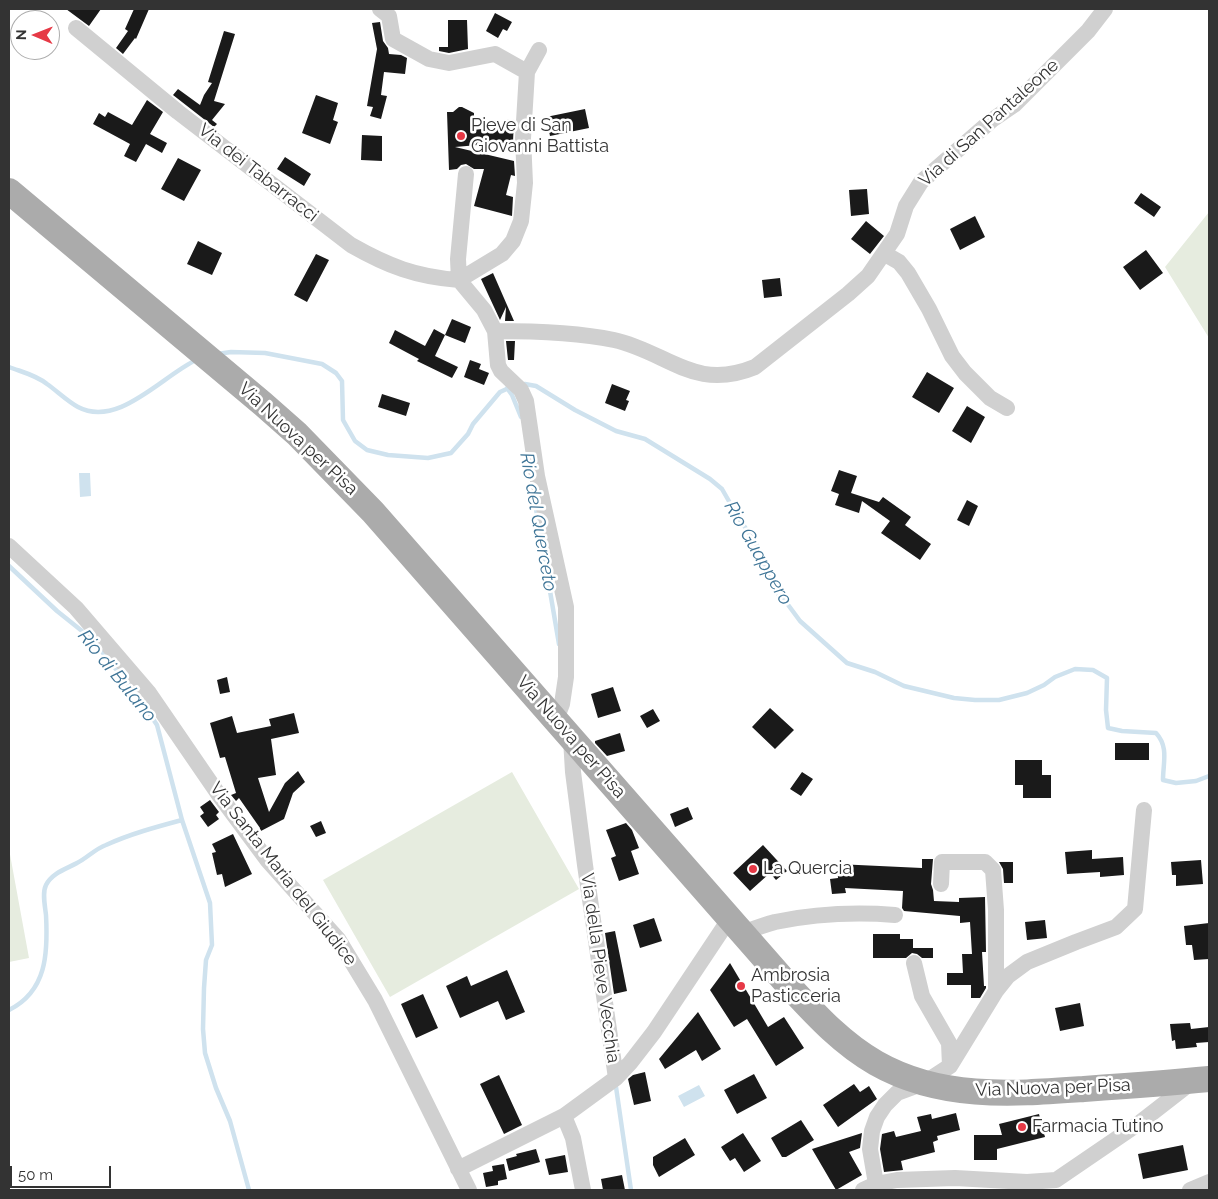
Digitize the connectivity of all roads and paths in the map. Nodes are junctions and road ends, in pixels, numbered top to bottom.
1 (380, 9) edge
2 (1105, 9) edge
3 (76, 28) dead end
4 (538, 50) dead end
5 (527, 72) junction
6 (466, 174) dead end
7 (9, 191) edge
8 (885, 254) junction
9 (459, 280) junction
10 (496, 331) junction
11 (1007, 408) dead end
12 (9, 546) edge
13 (564, 728) junction
14 (1144, 810) dead end
15 (941, 884) dead end
16 (895, 915) dead end
17 (736, 926) junction
18 (914, 963) dead end
19 (996, 990) junction
20 (950, 1066) junction
21 (616, 1078) junction
22 (1202, 1080) edge
23 (924, 1083) junction
24 (564, 1116) junction
25 (458, 1169) junction
26 (1209, 1182) edge
27 (1062, 1185) edge
28 (869, 1187) edge
29 (469, 1190) edge
30 (583, 1190) edge
31 (1190, 1190) edge

1 - 5 street
2 - 8 street, Via di San Pantaleone
3 - 9 street, Via dei Tabarracci
4 - 5 street
5 - 9 street
6 - 9 street
7 - 13 main road, Via Nuova per Pisa
8 - 10 street, Via di San Pantaleone
8 - 11 street
9 - 10 street, Via della Pieve Vecchia
10 - 13 street, Via della Pieve Vecchia
12 - 25 street, Via Santa Maria del Giudice
13 - 17 main road, Via Nuova per Pisa
13 - 21 street, Via della Pieve Vecchia
14 - 19 street
15 - 19 street
16 - 17 street
17 - 21 street
17 - 23 main road, Via Nuova per Pisa
18 - 20 street
19 - 20 street
20 - 23 street
21 - 24 street, Via della Pieve Vecchia
22 - 23 main road, Via Nuova per Pisa
22 - 27 street
23 - 28 street
24 - 25 street, Via della Pieve Vecchia
24 - 30 street
25 - 29 street, Via Santa Maria del Giudice
26 - 31 street
27 - 28 street

